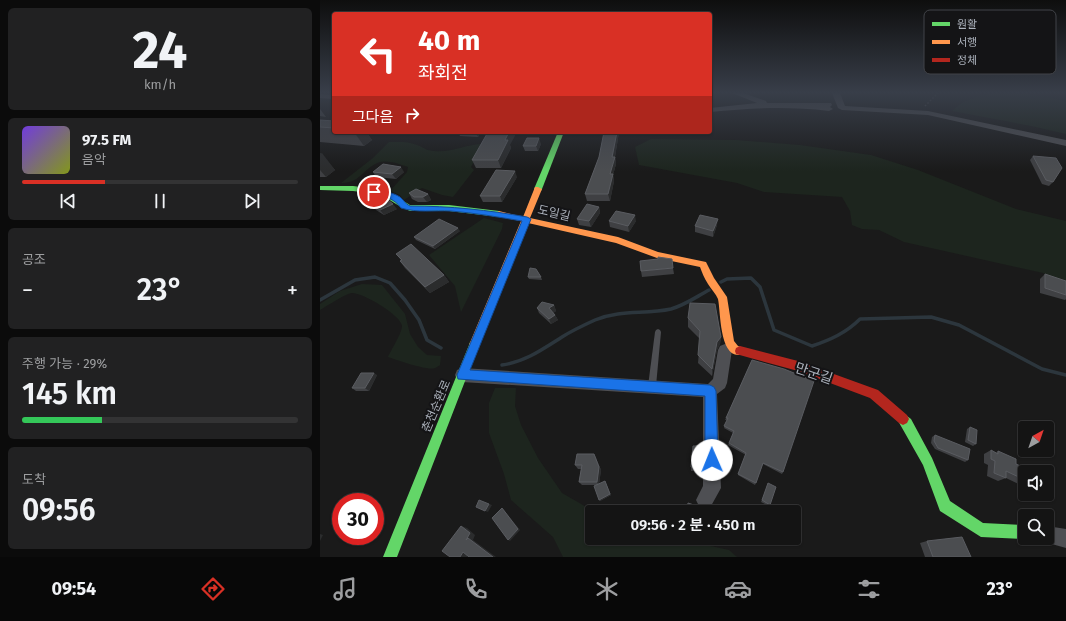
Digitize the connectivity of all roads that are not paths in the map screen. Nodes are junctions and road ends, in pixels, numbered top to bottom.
1 (953, 119) edge
2 (560, 134) edge
3 (1066, 143) edge
4 (320, 188) edge
5 (527, 219) junction
6 (597, 236) joint
7 (658, 332) dead end
8 (724, 350) dead end
9 (462, 375) junction
10 (652, 386) junction
11 (710, 391) junction
12 (705, 500) dead end
13 (1018, 532) edge
14 (1054, 536) edge
15 (1066, 539) edge
16 (390, 557) edge

1 - 3 street
2 - 5 street, 춘천순환로
4 - 5 street, 도일길
5 - 6 street, 도일길
5 - 9 street, 춘천순환로
6 - 13 street, 만군길
7 - 10 lane
8 - 11 street
9 - 10 street
9 - 16 street, 춘천순환로
10 - 11 street
11 - 12 street
14 - 15 street

